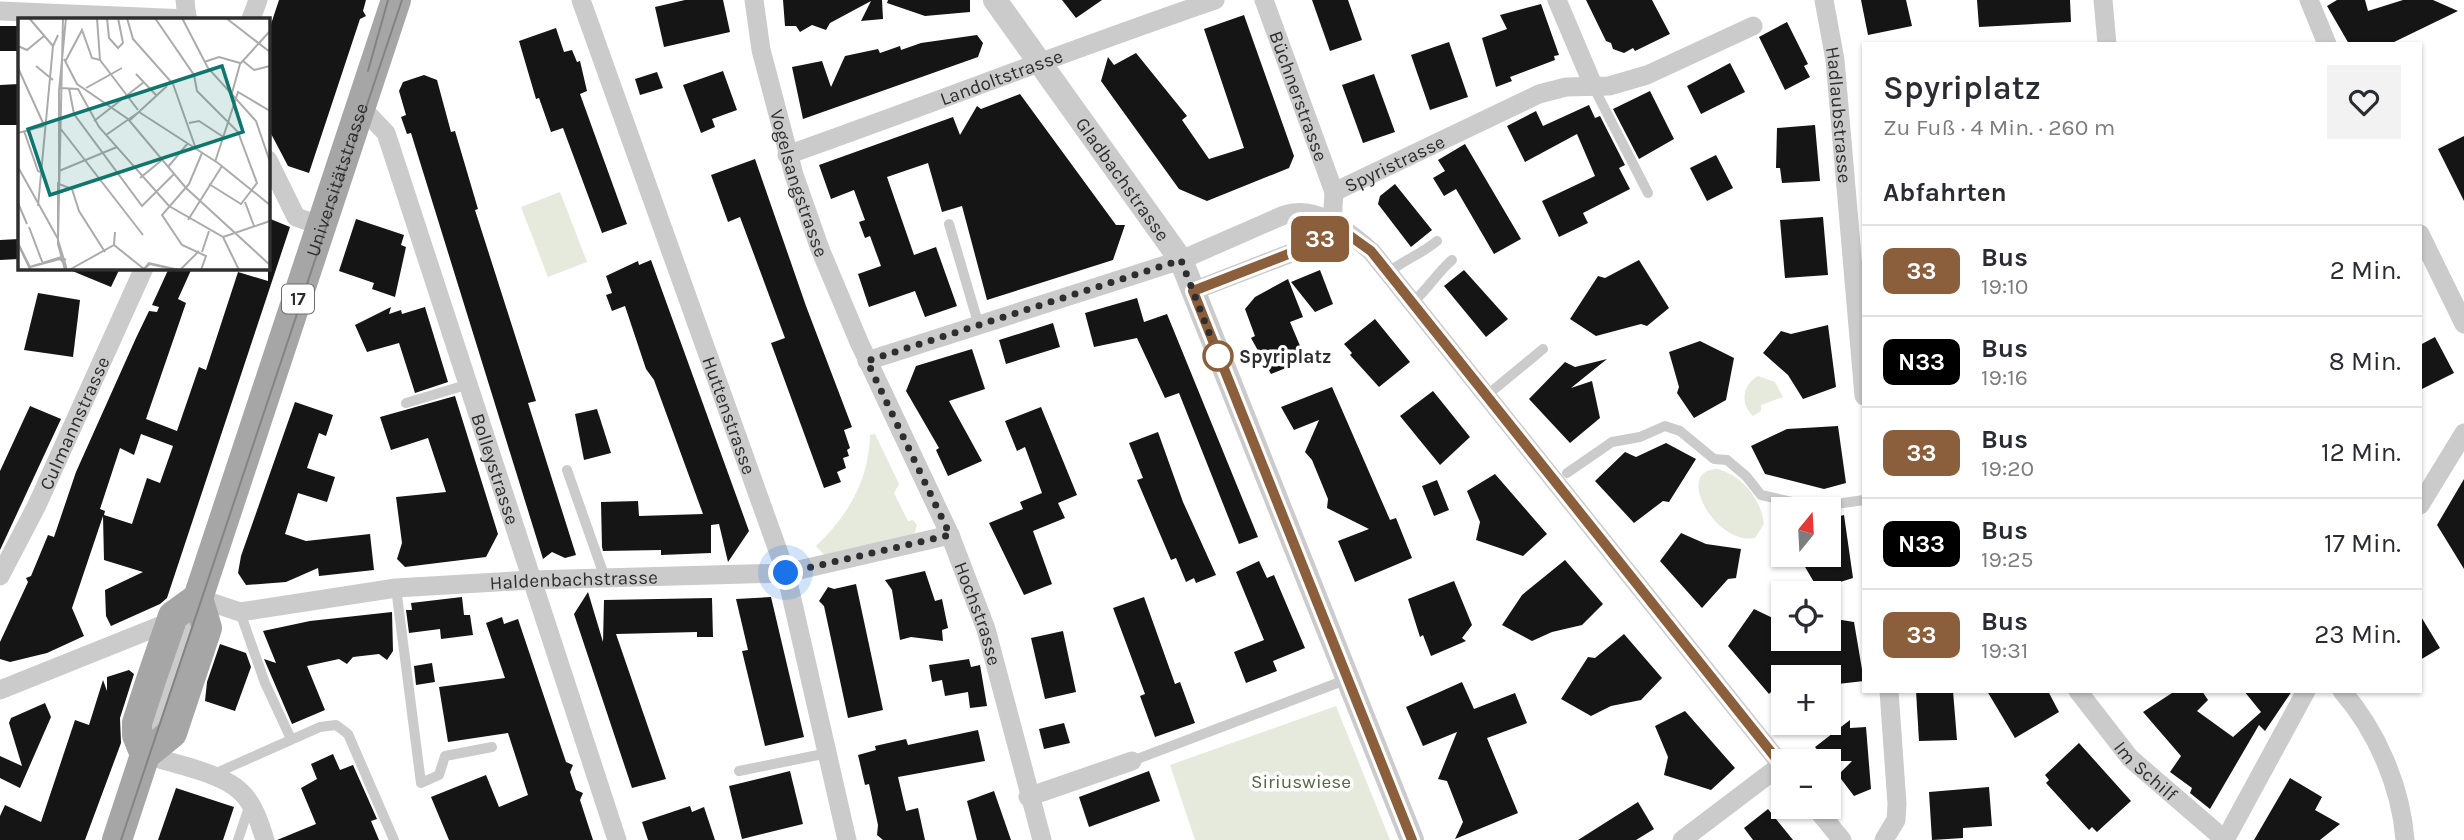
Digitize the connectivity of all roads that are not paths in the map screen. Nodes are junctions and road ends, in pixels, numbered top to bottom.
1 (185, 0) edge
2 (396, 0) edge
3 (581, 0) edge
4 (754, 0) edge
5 (995, 0) edge
6 (1215, 0) edge
7 (1264, 0) edge
8 (1557, 0) edge
9 (1824, 0) edge
10 (2103, 0) edge
11 (2309, 0) edge
12 (0, 11) edge
13 (164, 18) edge
14 (187, 18) edge
15 (1753, 26) dead end
16 (2108, 42) edge
17 (2326, 42) edge
18 (1040, 62) junction
19 (1593, 85) junction
20 (362, 108) junction
21 (788, 155) junction
22 (270, 164) edge
23 (1334, 191) junction
24 (1648, 193) dead end
25 (1332, 223) junction
26 (949, 224) dead end
27 (322, 226) junction
28 (2422, 237) edge
29 (1437, 241) dead end
30 (1181, 260) junction
31 (1452, 260) dead end
32 (143, 270) edge
33 (1388, 273) junction
34 (1193, 291) junction
35 (1412, 303) junction
36 (2464, 324) edge
37 (979, 326) junction
38 (1543, 349) dead end
39 (867, 361) junction
40 (1862, 373) edge
41 (466, 385) junction
42 (1485, 396) junction
43 (406, 403) dead end
44 (2464, 433) edge
45 (567, 470) dead end
46 (1567, 473) dead end
47 (1862, 500) edge
48 (2422, 502) edge
49 (950, 535) junction
50 (2, 568) edge
51 (786, 573) junction
52 (605, 578) junction
53 (531, 580) junction
54 (396, 588) junction
55 (198, 597) junction
56 (240, 612) junction
57 (173, 617) junction
58 (1349, 679) junction
59 (0, 690) edge
60 (1889, 693) edge
61 (2080, 693) edge
62 (2305, 693) edge
63 (2343, 693) edge
64 (291, 739) junction
65 (492, 747) dead end
66 (828, 752) junction
67 (1771, 752) edge
68 (145, 755) junction
69 (1132, 761) joint
70 (739, 771) dead end
71 (1771, 774) edge
72 (210, 776) junction
73 (1028, 797) junction
74 (250, 804) junction
75 (1825, 819) edge
76 (117, 840) edge
77 (238, 840) edge
78 (265, 840) edge
79 (394, 840) edge
80 (617, 840) edge
81 (848, 840) edge
82 (1042, 840) edge
83 (1412, 840) edge
84 (1682, 840) edge
85 (1842, 840) edge
86 (1884, 840) edge
87 (2225, 840) edge
88 (2404, 840) edge

1 - 14 street
2 - 20 main road, Universitätstrasse / 17
3 - 51 street, Huttenstrasse
4 - 21 street, Vogelsangstrasse
5 - 18 street, Gladbachstrasse
6 - 18 street, Landoltstrasse
7 - 23 street, Büchnerstrasse
8 - 19 street
9 - 40 street, Hadlaubstrasse
10 - 16 street
11 - 17 street
12 - 13 street
15 - 19 street, Spyristrasse
18 - 21 street, Landoltstrasse
18 - 30 street, Gladbachstrasse
19 - 23 street, Spyristrasse
19 - 24 lane
20 - 27 main road, Universitätstrasse / 17
20 - 41 street, Bolleystrasse
21 - 39 street, Vogelsangstrasse
22 - 27 street
23 - 25 street, Spyristrasse
25 - 30 street
25 - 33 street
25 - 34 street
26 - 37 lane
27 - 55 main road, Universitätstrasse / 17
28 - 36 street
29 - 33 lane
30 - 34 street, Gladbachstrasse
30 - 37 street
31 - 35 lane
32 - 50 street, Culmannstrasse
33 - 35 street
34 - 58 street, Gladbachstrasse
35 - 42 street
37 - 39 street
38 - 42 lane
39 - 49 street, Hochstrasse
41 - 43 lane
41 - 53 street, Bolleystrasse
42 - 67 street
44 - 48 street
45 - 52 lane
46 - 47 lane
49 - 51 street, Haldenbachstrasse
49 - 73 street, Hochstrasse
51 - 52 street, Haldenbachstrasse
51 - 66 street, Huttenstrasse
52 - 53 street, Haldenbachstrasse
53 - 54 street, Haldenbachstrasse
53 - 80 street, Bolleystrasse
54 - 56 street, Haldenbachstrasse
54 - 65 lane
55 - 56 street, Haldenbachstrasse
55 - 57 main road
55 - 68 main road
56 - 64 lane
57 - 59 street
57 - 68 main road
58 - 69 lane
58 - 83 street, Gladbachstrasse
60 - 86 street
61 - 87 street, Im Schilf
62 - 87 street
63 - 88 street
64 - 72 lane
64 - 79 lane
66 - 70 lane
66 - 81 street, Huttenstrasse
68 - 72 street
68 - 76 main road
69 - 73 street
71 - 84 street
72 - 74 street
73 - 82 street, Hochstrasse
74 - 77 lane
74 - 78 street
75 - 85 street

